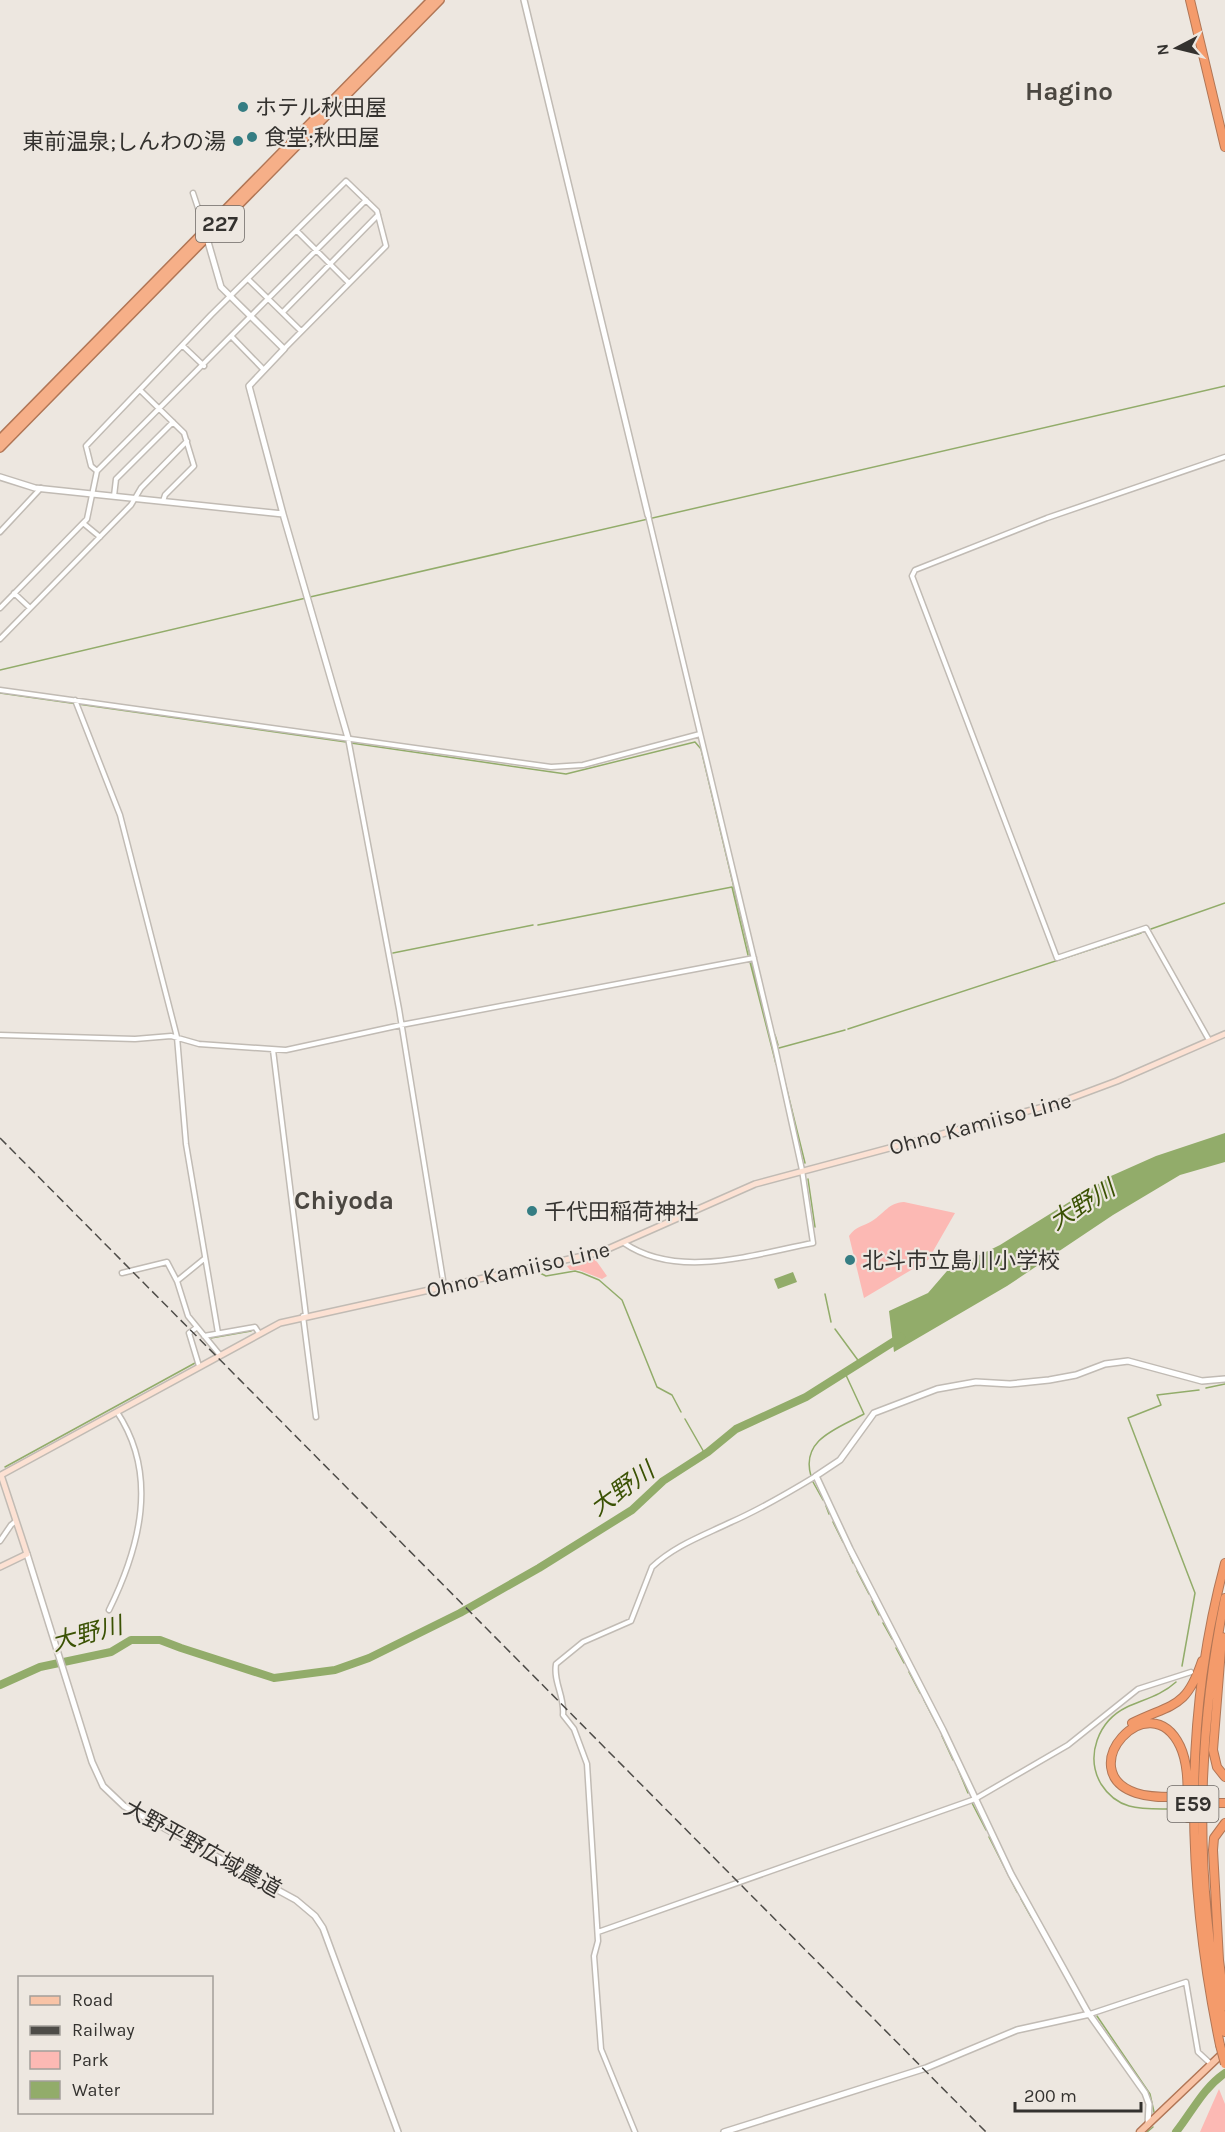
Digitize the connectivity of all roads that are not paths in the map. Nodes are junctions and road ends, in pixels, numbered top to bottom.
1 (431, 0) edge
2 (441, 0) edge
3 (524, 0) edge
4 (1190, 0) edge
5 (1225, 146) edge
6 (193, 193) dead end
7 (366, 200) junction
8 (378, 215) junction
9 (297, 231) junction
10 (206, 234) junction
11 (317, 250) junction
12 (330, 264) junction
13 (249, 280) junction
14 (349, 283) junction
15 (231, 297) junction
16 (270, 300) junction
17 (283, 312) junction
18 (252, 317) junction
19 (302, 331) junction
20 (232, 337) junction
21 (183, 345) junction
22 (284, 349) junction
23 (204, 366) junction
24 (264, 370) junction
25 (140, 390) junction
26 (161, 410) junction
27 (173, 422) junction
28 (0, 439) edge
29 (187, 441) junction
30 (0, 448) edge
31 (1225, 457) edge
32 (97, 471) junction
33 (0, 477) edge
34 (41, 488) junction
35 (93, 494) junction
36 (114, 496) junction
37 (137, 498) junction
38 (163, 501) junction
39 (283, 514) junction
40 (648, 515) joint
41 (83, 523) junction
42 (0, 532) edge
43 (100, 537) junction
44 (15, 593) junction
45 (0, 608) edge
46 (30, 608) junction
47 (0, 639) edge
48 (0, 690) edge
49 (75, 703) junction
50 (700, 734) junction
51 (348, 738) junction
52 (754, 958) junction
53 (401, 1025) junction
54 (1225, 1034) edge
55 (0, 1035) edge
56 (177, 1037) junction
57 (1209, 1040) junction
58 (273, 1050) junction
59 (802, 1170) junction
60 (624, 1243) junction
61 (204, 1258) junction
62 (122, 1273) dead end
63 (177, 1281) junction
64 (444, 1288) junction
65 (304, 1316) junction
66 (196, 1328) junction
67 (218, 1333) junction
68 (259, 1333) junction
69 (203, 1336) junction
70 (220, 1355) junction
71 (199, 1366) junction
72 (1225, 1379) edge
73 (116, 1411) junction
74 (316, 1417) dead end
75 (0, 1473) edge
76 (816, 1476) junction
77 (16, 1521) junction
78 (0, 1541) edge
79 (27, 1554) junction
80 (1225, 1563) edge
81 (0, 1567) edge
82 (1225, 1598) edge
83 (109, 1610) dead end
84 (1225, 1612) edge
85 (1208, 1643) junction
86 (1191, 1672) dead end
87 (1225, 1777) edge
88 (1225, 1798) edge
89 (975, 1799) junction
90 (1225, 1803) edge
91 (1225, 1823) edge
92 (1196, 1900) junction
93 (598, 1932) junction
94 (1225, 2006) edge
95 (1090, 2013) junction
96 (1225, 2032) edge
97 (1222, 2048) edge
98 (1210, 2064) junction
99 (1225, 2064) edge
100 (1148, 2125) junction
101 (398, 2132) edge
102 (635, 2132) edge
103 (724, 2132) edge
104 (1140, 2132) edge

1 - 10 highway, 227
2 - 10 highway, 227
3 - 40 street
4 - 5 highway
6 - 10 street
7 - 8 street
7 - 9 street
7 - 11 street
8 - 12 street
8 - 14 street
9 - 11 street
9 - 13 street
10 - 15 street
10 - 28 highway, 227
10 - 30 highway, 227
11 - 12 street
11 - 16 street
12 - 14 street
12 - 17 street
13 - 15 street
13 - 16 street
14 - 19 street
15 - 18 street
15 - 21 street
16 - 17 street
16 - 18 street
17 - 19 street
18 - 20 street
18 - 22 street
19 - 22 street
20 - 23 street
20 - 24 street
21 - 23 street
21 - 25 street
22 - 24 street
23 - 26 street
24 - 39 street
25 - 26 street
25 - 32 street
26 - 27 street
26 - 32 street
27 - 29 street
27 - 36 street
29 - 37 street
29 - 38 street
31 - 57 street
32 - 35 street
33 - 34 street
34 - 35 street
34 - 42 street
35 - 36 street
35 - 41 street
36 - 37 street
37 - 38 street
37 - 43 street
38 - 39 street
39 - 51 street
40 - 50 street
41 - 43 street
41 - 44 street
43 - 46 street
44 - 45 street
44 - 46 street
46 - 47 street
48 - 49 street
49 - 51 street
49 - 56 street
50 - 51 street
50 - 52 street
51 - 53 street
52 - 53 street
52 - 59 street
53 - 58 street
53 - 64 street
54 - 57 main road, Ohno Kamiiso Line
55 - 56 street
56 - 58 street
56 - 61 street
57 - 59 main road, Ohno Kamiiso Line
58 - 65 street
59 - 60 main road, Ohno Kamiiso Line
59 - 60 street
60 - 64 main road, Ohno Kamiiso Line
61 - 63 street
61 - 67 street
62 - 63 street
63 - 66 street
64 - 65 main road, Ohno Kamiiso Line
65 - 68 main road, Ohno Kamiiso Line
65 - 74 street
66 - 69 street
66 - 71 street
67 - 68 street
67 - 69 street
68 - 70 main road, Ohno Kamiiso Line
69 - 70 street
70 - 71 main road, Ohno Kamiiso Line
71 - 73 main road, Ohno Kamiiso Line
72 - 76 street
73 - 75 main road, Ohno Kamiiso Line
73 - 83 street
75 - 77 main road, Ohno Kamiiso Line
76 - 89 street
76 - 93 street
77 - 78 street
77 - 79 main road, Ohno Kamiiso Line
79 - 81 main road
79 - 101 street, 大野平野広域農道
80 - 85 highway, E59
82 - 96 highway, E59
84 - 87 highway
85 - 92 highway, E59
85 - 92 highway
86 - 89 street
88 - 90 highway
89 - 93 street
89 - 95 street
91 - 94 highway
92 - 97 highway, E59
93 - 102 street
95 - 98 street
95 - 100 street
95 - 103 street
97 - 98 main road
97 - 99 highway, E59, bridge
98 - 100 main road
100 - 104 main road

